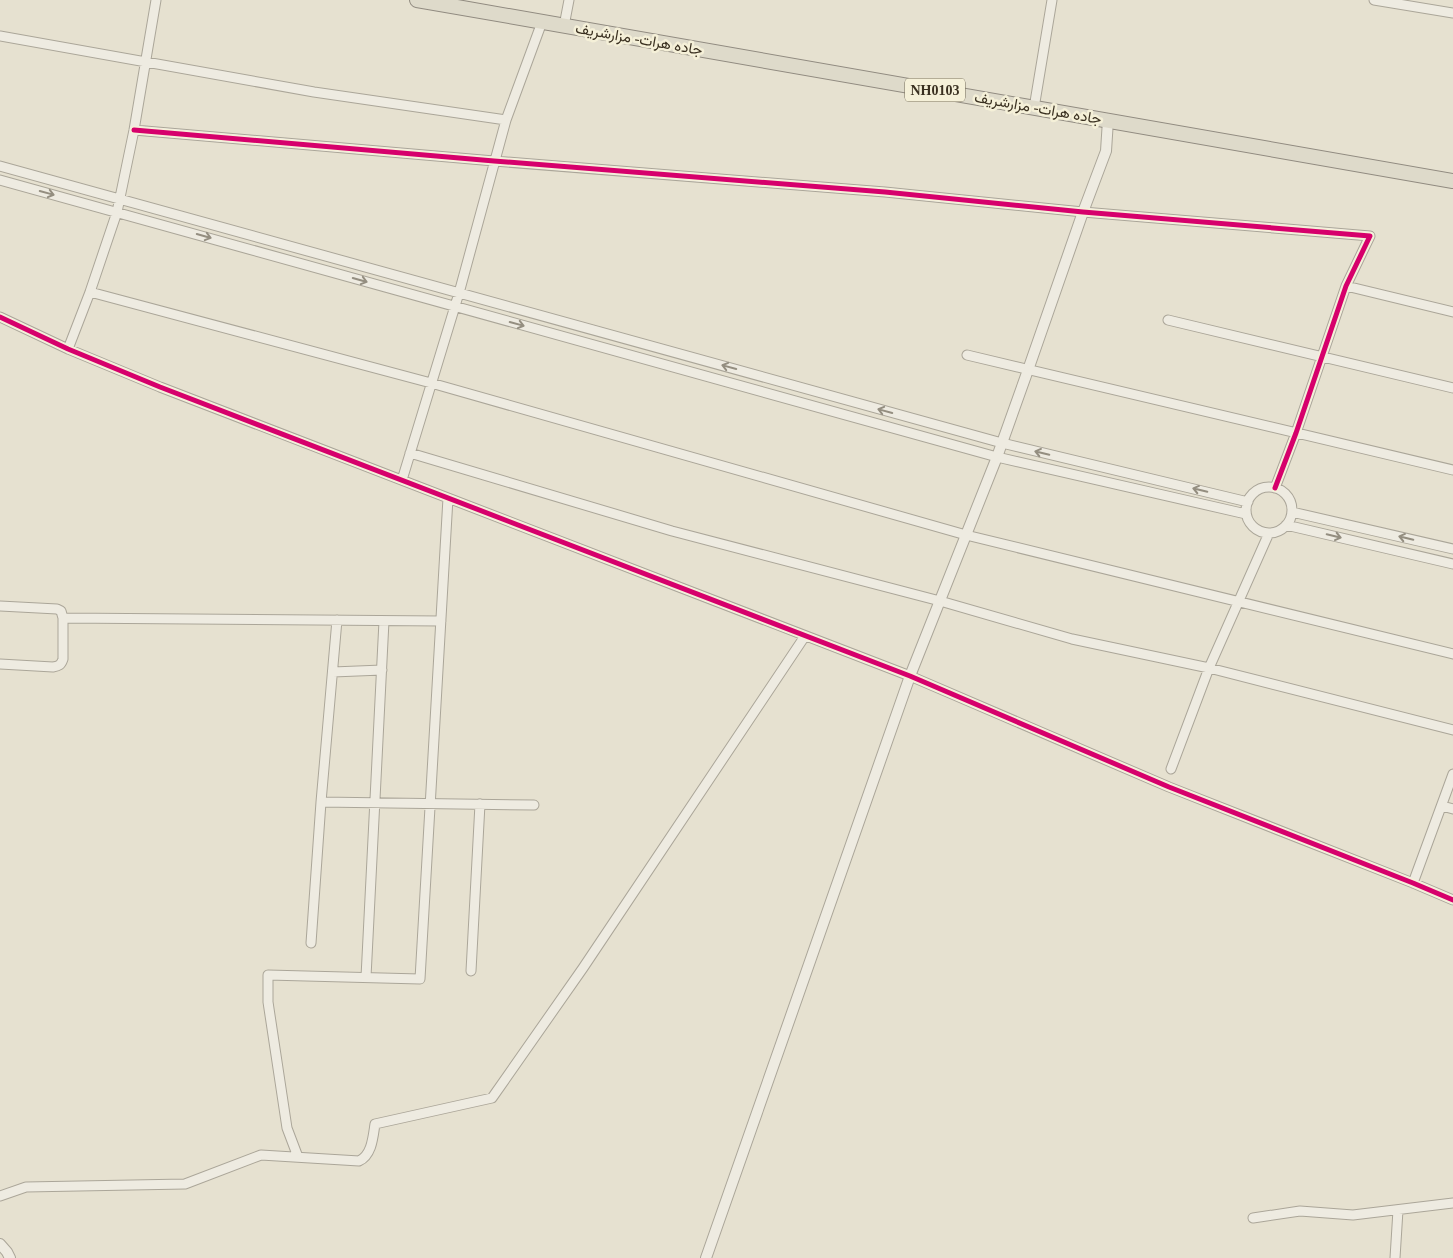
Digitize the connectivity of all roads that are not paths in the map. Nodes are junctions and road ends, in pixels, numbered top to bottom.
1 (156, 0) edge
2 (417, 0) edge
3 (569, 0) edge
4 (1052, 0) edge
5 (1374, 0) edge
6 (1453, 13) edge
7 (542, 22) junction
8 (564, 26) junction
9 (0, 36) edge
10 (146, 62) junction
11 (1034, 108) junction
12 (506, 120) junction
13 (1108, 120) junction
14 (134, 130) junction
15 (494, 161) junction
16 (0, 166) edge
17 (0, 180) edge
18 (1453, 181) edge
19 (120, 200) junction
20 (117, 212) junction
21 (1083, 212) junction
22 (1346, 286) junction
23 (90, 292) junction
24 (458, 292) junction
25 (454, 307) junction
26 (1453, 312) edge
27 (0, 316) edge
28 (1168, 320) dead end
29 (68, 349) junction
30 (968, 355) dead end
31 (1322, 356) junction
32 (1028, 370) junction
33 (431, 383) junction
34 (1453, 388) edge
35 (1296, 433) junction
36 (1002, 443) junction
37 (410, 453) junction
38 (997, 457) junction
39 (1453, 470) edge
40 (402, 480) junction
41 (1275, 488) junction
42 (448, 498) junction
43 (1248, 502) junction
44 (1292, 512) junction
45 (1246, 514) junction
46 (1286, 524) junction
47 (1269, 532) junction
48 (966, 535) junction
49 (1453, 549) edge
50 (1453, 564) edge
51 (940, 601) junction
52 (1238, 601) junction
53 (0, 606) edge
54 (63, 618) junction
55 (337, 620) junction
56 (384, 621) junction
57 (441, 621) junction
58 (805, 636) junction
59 (1453, 654) edge
60 (0, 664) edge
61 (1209, 668) junction
62 (382, 670) junction
63 (333, 672) junction
64 (910, 676) junction
65 (1453, 730) edge
66 (1171, 769) dead end
67 (1453, 774) edge
68 (321, 802) junction
69 (375, 802) junction
70 (430, 803) junction
71 (480, 804) junction
72 (534, 805) dead end
73 (1442, 806) junction
74 (1453, 809) edge
75 (1414, 883) junction
76 (1453, 900) edge
77 (311, 943) dead end
78 (471, 971) dead end
79 (366, 978) junction
80 (298, 1157) junction
81 (0, 1196) edge
82 (1453, 1203) edge
83 (1398, 1210) junction
84 (1253, 1218) dead end
85 (0, 1244) edge
86 (10, 1258) edge
87 (706, 1258) edge
88 (1395, 1258) edge

1 - 10 street
2 - 7 highway, جاده هرات- مزارشریف / NH0103
3 - 8 street
4 - 11 street
5 - 6 street
7 - 8 highway, جاده هرات- مزارشریف / NH0103
7 - 12 street
8 - 11 highway, جاده هرات- مزارشریف / NH0103
9 - 10 street
10 - 12 street
10 - 14 street
11 - 13 highway, جاده هرات- مزارشریف / NH0103
12 - 15 street
13 - 18 highway, جاده هرات- مزارشریف / NH0103
13 - 21 street
14 - 15 street
14 - 19 street
15 - 21 street
15 - 24 street
16 - 19 street
17 -> 20 street
19 - 20 street
19 - 24 street
20 - 23 street
20 -> 25 street
21 - 22 street
21 - 32 street
22 - 26 street
22 - 31 street
23 - 29 street
23 - 33 street
24 - 25 street
36 -> 24 street
25 - 33 street
25 -> 38 street
27 - 29 street
28 - 31 street
29 - 40 street
30 - 32 street
31 - 34 street
31 - 35 street
32 - 35 street
32 - 36 street
33 - 37 street
33 - 48 street
35 - 39 street
35 - 41 street
36 - 38 street
43 -> 36 street
37 - 40 street
37 - 51 street
38 - 45 street
38 - 48 street
40 - 42 street
41 - 43 street
41 - 44 street
42 - 57 street
42 - 58 street
43 - 45 street
44 - 46 street
49 -> 44 street
45 - 47 street
46 - 47 street
46 -> 50 street
47 - 52 street
48 - 51 street
48 - 52 street
51 - 61 street
51 - 64 street
52 - 59 street
52 - 61 street
53 - 54 street
54 - 55 street
54 - 60 street
55 - 56 street
55 - 63 street
56 - 57 street
56 - 62 street
57 - 70 street
58 - 64 street
58 - 80 street
61 - 65 street
61 - 66 street
62 - 63 street
62 - 69 street
63 - 68 street
64 - 75 street
64 - 87 street
67 - 73 street
68 - 69 street
68 - 77 street
69 - 70 street
69 - 79 street
70 - 71 street
70 - 79 street
71 - 72 street
71 - 78 street
73 - 74 street
73 - 75 street
75 - 76 street
79 - 80 street
80 - 81 street
82 - 83 street
83 - 84 street
83 - 88 street
85 - 86 street

